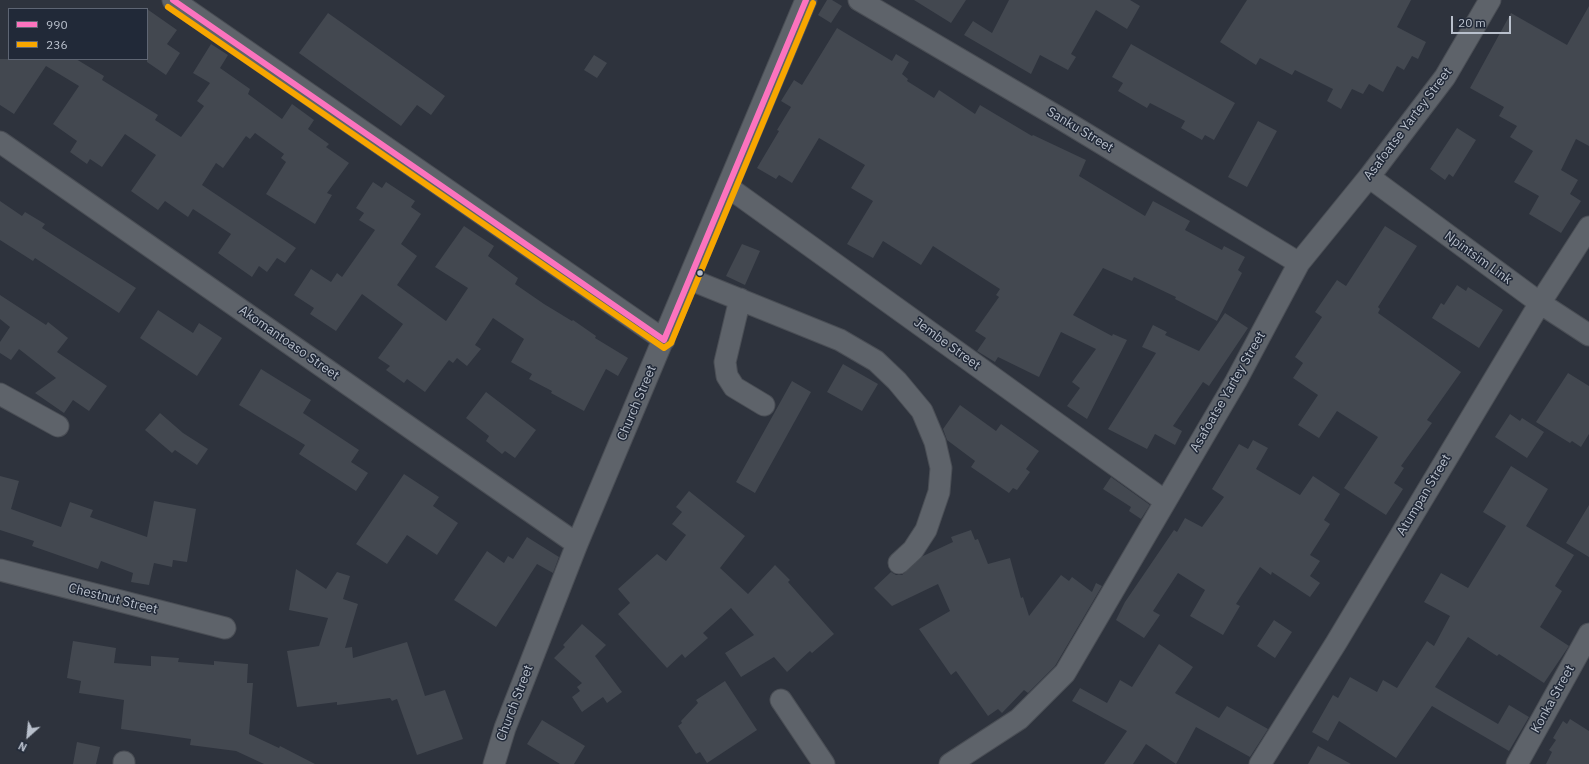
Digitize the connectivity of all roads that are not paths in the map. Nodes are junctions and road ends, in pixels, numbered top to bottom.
1 (174, 0) edge
2 (806, 0) edge
3 (859, 0) edge
4 (1490, 0) edge
5 (0, 142) edge
6 (1369, 177) junction
7 (728, 187) junction
8 (1589, 227) edge
9 (1299, 263) junction
10 (689, 279) junction
11 (740, 299) junction
12 (1540, 303) junction
13 (1589, 335) edge
14 (664, 340) junction
15 (0, 394) edge
16 (764, 405) dead end
17 (58, 426) dead end
18 (1165, 502) junction
19 (577, 544) junction
20 (899, 563) dead end
21 (0, 570) edge
22 (226, 628) dead end
23 (1589, 634) edge
24 (781, 700) dead end
25 (494, 764) edge
26 (824, 764) edge
27 (950, 764) edge
28 (1260, 764) edge
29 (1517, 764) edge

1 - 14 street
2 - 7 street, Church Street
3 - 9 street, Sanku Street
4 - 6 street, Asafoatse Yartey Street
5 - 19 street, Akomantoaso Street
6 - 9 street, Asafoatse Yartey Street
6 - 12 street, Npintsim Link
7 - 10 street, Church Street
7 - 18 street, Jembe Street
8 - 12 street, Atumpan Street
9 - 18 street, Asafoatse Yartey Street
10 - 11 street
10 - 14 street, Church Street
11 - 16 street
11 - 20 street
12 - 13 street, Npintsim Link
12 - 28 street, Atumpan Street
14 - 19 street, Church Street
15 - 17 street
18 - 27 street, Asafoatse Yartey Street
19 - 25 street, Church Street
21 - 22 street, Chestnut Street
23 - 29 street, Konka Street
24 - 26 street

